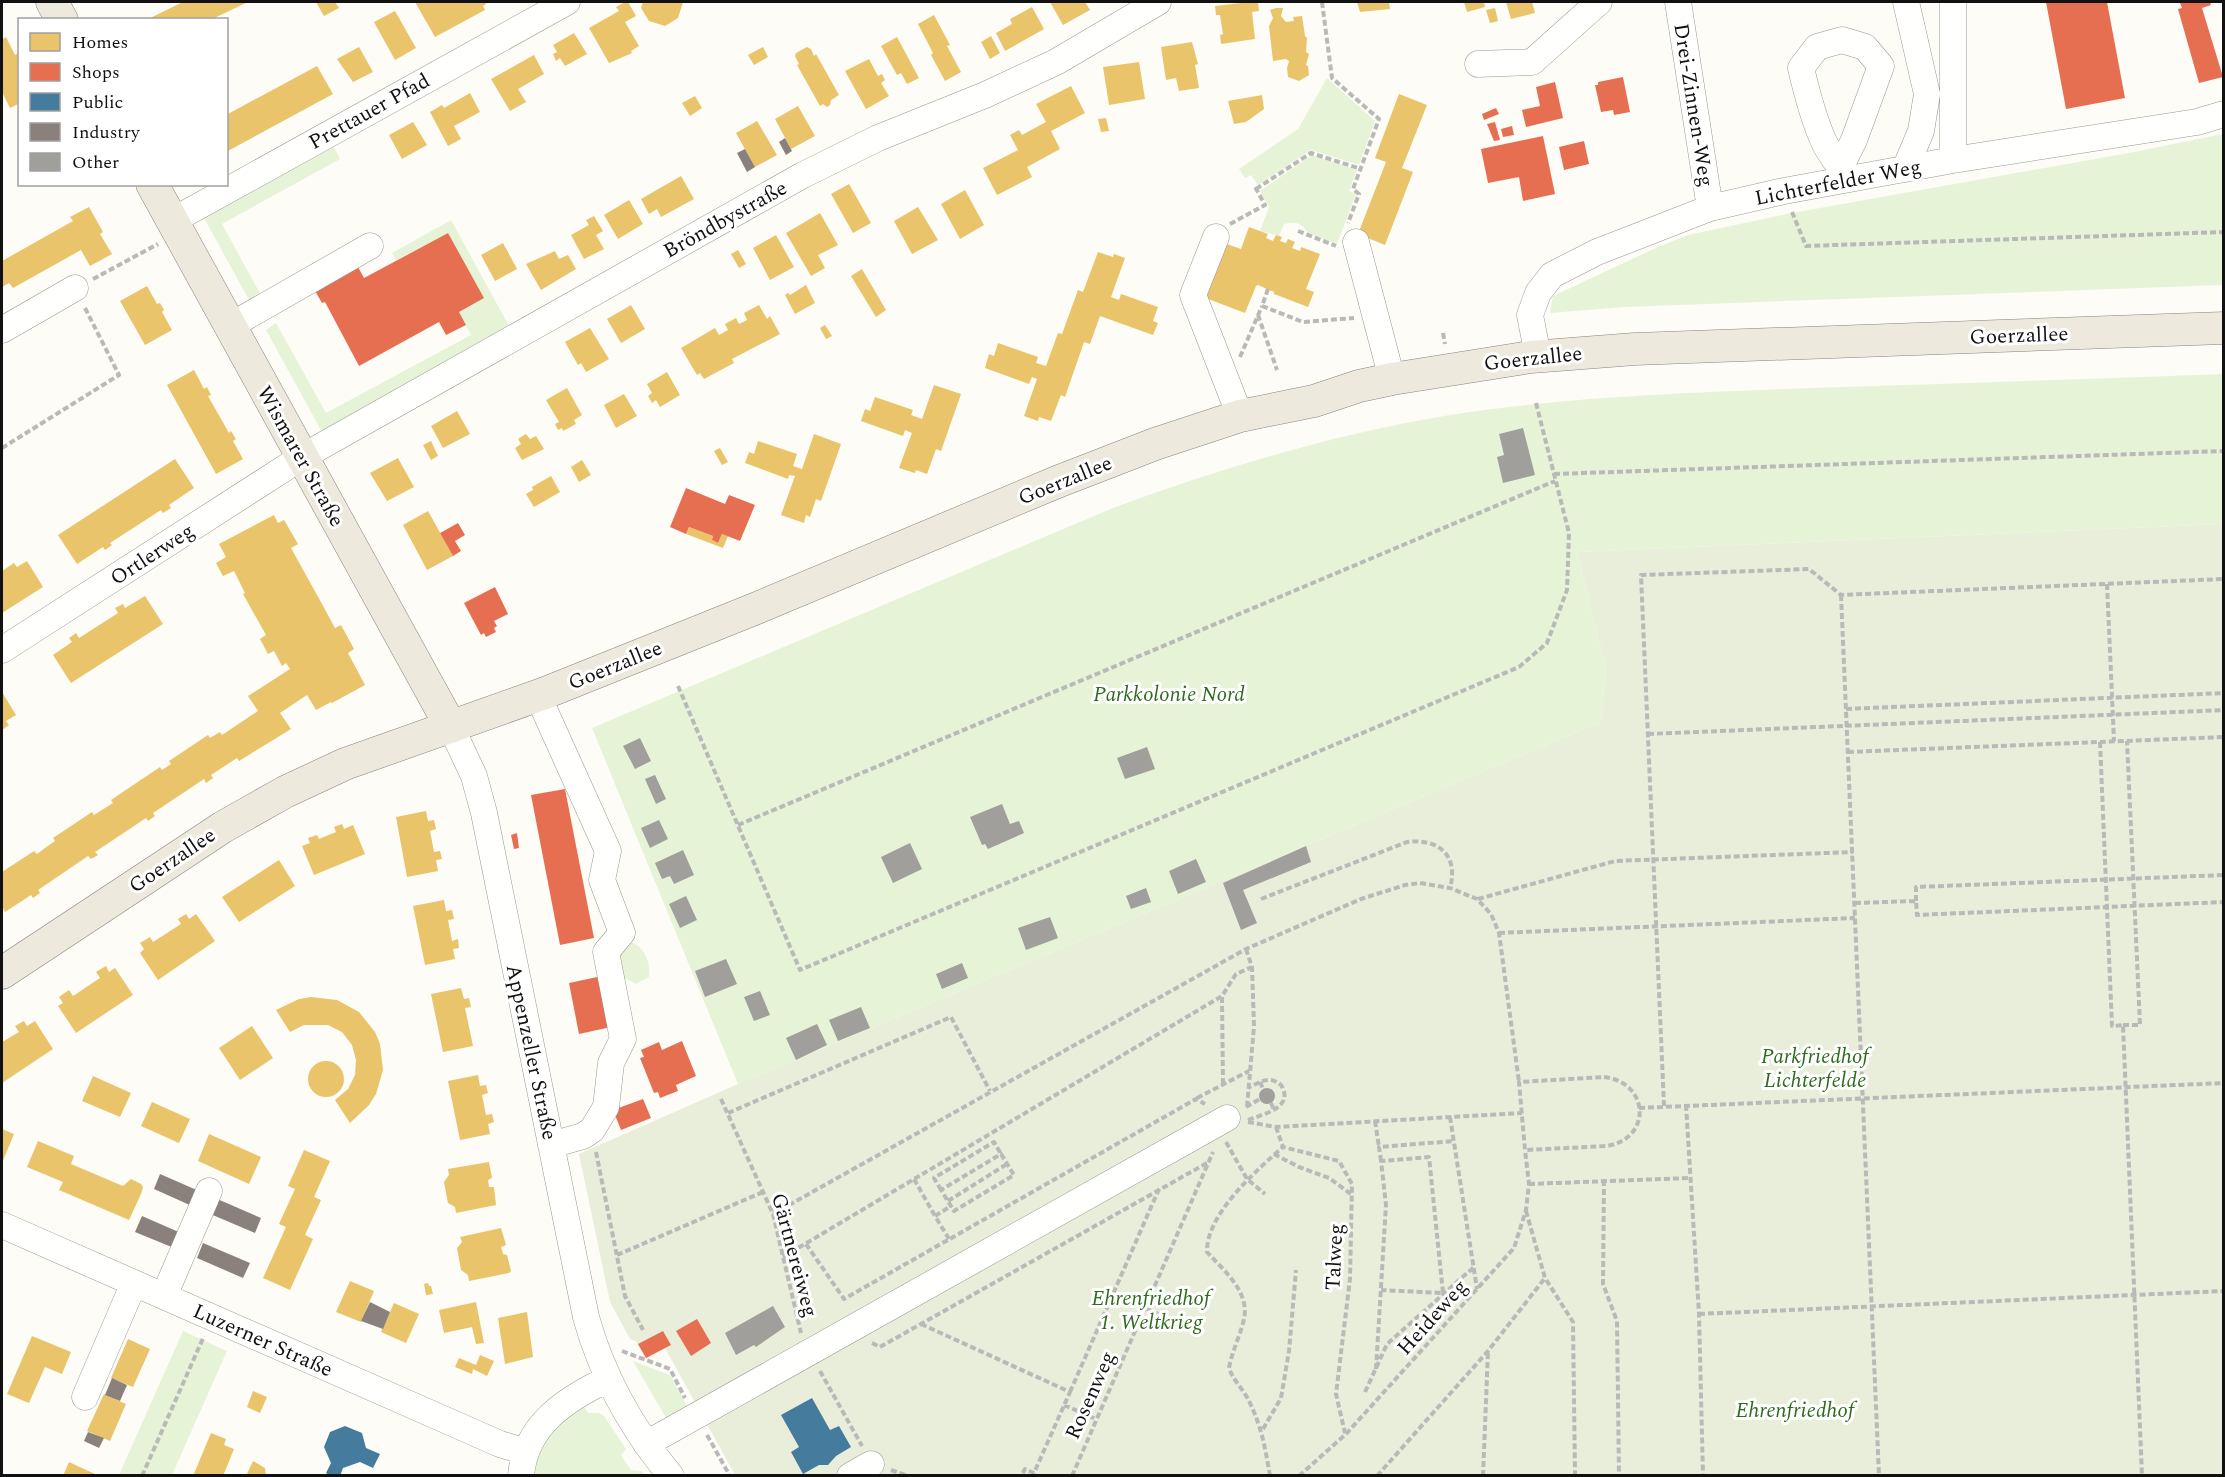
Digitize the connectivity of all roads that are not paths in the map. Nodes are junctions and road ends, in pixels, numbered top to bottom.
1 (52, 2) edge
2 (567, 2) edge
3 (1158, 2) edge
4 (1599, 2) edge
5 (1678, 2) edge
6 (1906, 2) edge
7 (1953, 2) edge
8 (61, 18) edge
9 (1478, 64) dead end
10 (2223, 114) edge
11 (1953, 160) junction
12 (1905, 169) junction
13 (153, 186) edge
14 (1710, 208) junction
15 (165, 232) junction
16 (1216, 237) road end
17 (1348, 238) road end
18 (370, 246) dead end
19 (75, 288) road end
20 (230, 326) junction
21 (2223, 328) edge
22 (2, 330) edge
23 (1538, 356) junction
24 (1392, 379) junction
25 (1240, 417) junction
26 (302, 457) junction
27 (2, 650) edge
28 (538, 696) junction
29 (451, 727) junction
30 (2, 973) edge
31 (1236, 1119) road end
32 (551, 1145) junction
33 (209, 1191) dead end
34 (2, 1225) edge
35 (134, 1283) junction
36 (164, 1296) junction
37 (608, 1379) junction
38 (85, 1397) dead end
39 (646, 1444) junction
40 (523, 1464) edge
41 (670, 1476) edge

1 - 8 main road
2 - 15 street, Prettauer Pfad
3 - 26 street, Bröndbystraße
4 - 9 street
5 - 14 street, Drei-Zinnen-Weg
6 - 12 street
7 - 11 street
10 - 11 street, Lichterfelder Weg
11 - 12 street, Lichterfelder Weg
12 - 14 street, Lichterfelder Weg
13 - 15 main road, Wismarer Straße
14 - 23 street, Lichterfelder Weg
15 - 20 main road, Wismarer Straße
16 - 25 street
17 - 24 street
18 - 20 street
19 - 22 street
20 - 26 main road, Wismarer Straße
21 - 23 main road, Goerzallee
23 - 24 main road, Goerzallee
24 - 25 main road, Goerzallee
25 - 28 main road, Goerzallee
26 - 27 street, Ortlerweg
26 - 29 main road, Wismarer Straße
28 - 29 main road, Goerzallee
28 - 32 street
29 - 30 main road, Goerzallee
29 - 32 street, Appenzeller Straße
31 - 39 street
32 - 37 street, Appenzeller Straße
33 - 36 street
34 - 35 street, Luzerner Straße
35 - 36 street, Luzerner Straße
35 - 38 street
36 - 40 street, Luzerner Straße
37 - 39 street, Appenzeller Straße
37 - 40 street
39 - 41 street, Appenzeller Straße

